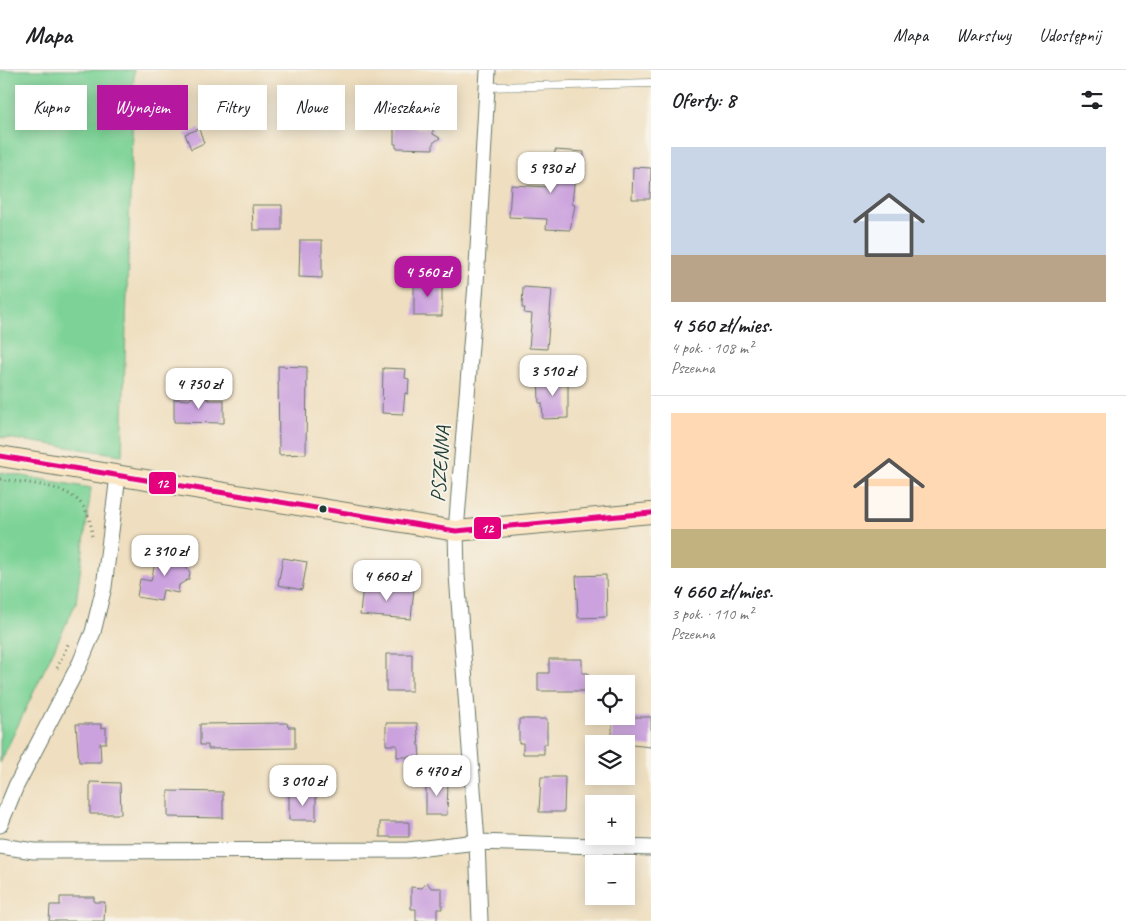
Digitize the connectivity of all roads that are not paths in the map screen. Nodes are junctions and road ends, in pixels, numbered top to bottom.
1 (488, 70) edge
2 (651, 83) edge
3 (487, 87) junction
4 (0, 456) edge
5 (118, 476) junction
6 (651, 513) edge
7 (456, 531) junction
8 (0, 825) edge
9 (477, 842) junction
10 (0, 846) edge
11 (651, 848) edge
12 (480, 921) edge

1 - 3 street, PSZENNA
2 - 3 lane
3 - 7 street, PSZENNA
4 - 5 street
5 - 7 street
5 - 8 street
6 - 7 street
7 - 9 street, PSZENNA
9 - 10 street
9 - 11 street
9 - 12 street, PSZENNA

